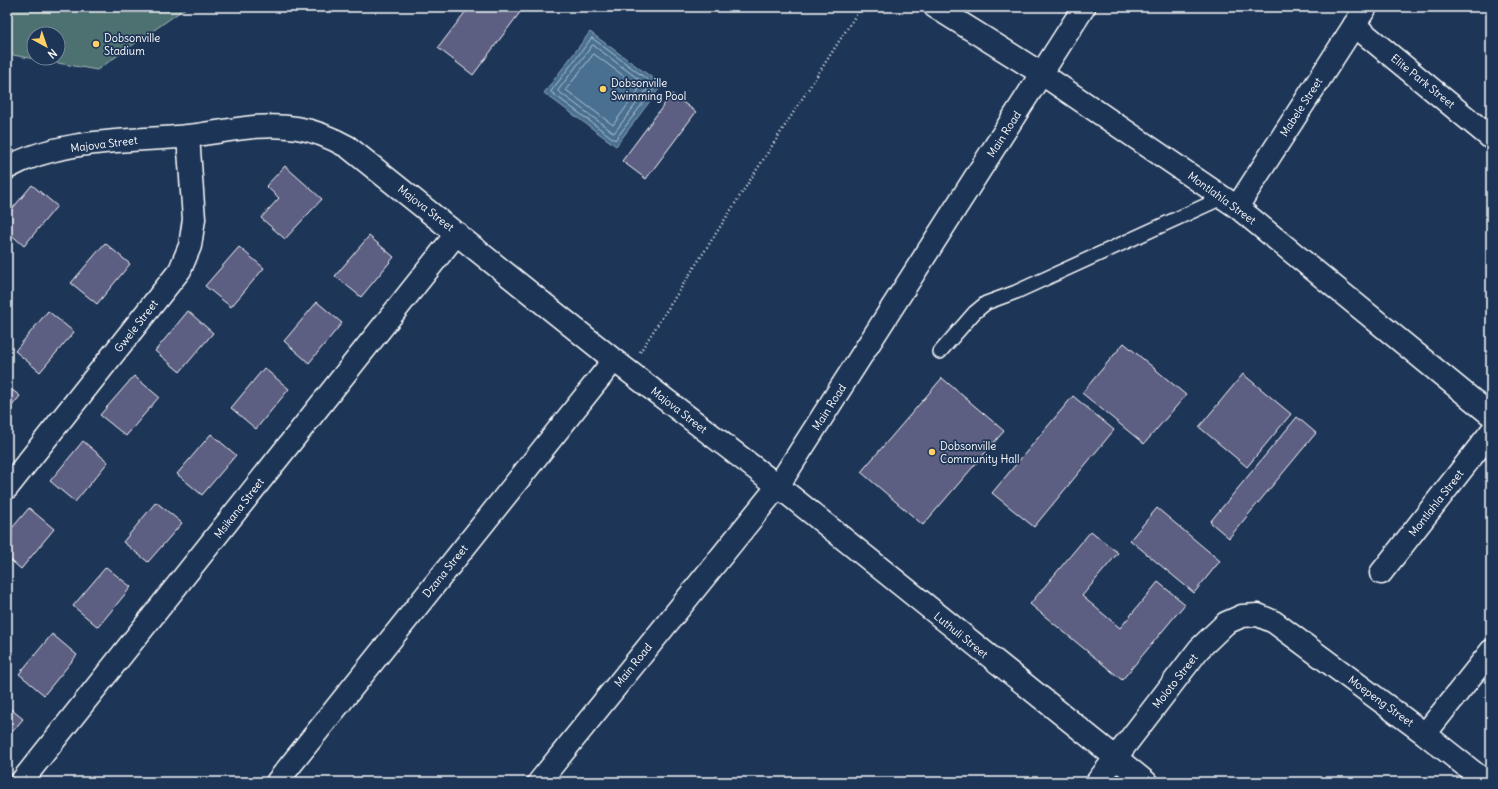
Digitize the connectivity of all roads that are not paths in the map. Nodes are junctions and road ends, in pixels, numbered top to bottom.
1 (935, 7) edge
2 (1084, 7) edge
3 (1360, 16) edge
4 (1042, 74) junction
5 (188, 136) junction
6 (1491, 138) edge
7 (7, 168) edge
8 (1230, 202) junction
9 (457, 233) junction
10 (940, 352) dead end
11 (621, 365) junction
12 (1491, 415) edge
13 (1491, 432) edge
14 (778, 486) junction
15 (7, 488) edge
16 (1382, 573) dead end
17 (1274, 622) joint
18 (1491, 651) edge
19 (1425, 734) junction
20 (1116, 758) junction
21 (21, 782) edge
22 (277, 782) edge
23 (539, 782) edge
24 (1097, 782) edge
25 (1146, 782) edge
26 (1486, 782) edge

1 - 4 street, Montlahla Street
2 - 4 street, Main Road
3 - 6 street, Elite Park Street
3 - 8 street, Mabele Street
4 - 8 street, Montlahla Street
4 - 14 street, Main Road
5 - 7 street, Majova Street
5 - 9 street, Majova Street
5 - 15 street, Gwele Street
8 - 10 lane
8 - 12 street, Montlahla Street
9 - 11 street, Majova Street
9 - 21 street, Msikana Street
11 - 14 street, Majova Street
11 - 22 street, Dzana Street
13 - 16 street, Montlahla Street
14 - 20 street, Luthuli Street
14 - 23 street, Main Road
17 - 19 street, Moepeng Street
17 - 20 street, Moloto Street
18 - 19 street
19 - 26 street, Moepeng Street
20 - 24 street, Moloto Street
20 - 25 street, Luthuli Street

